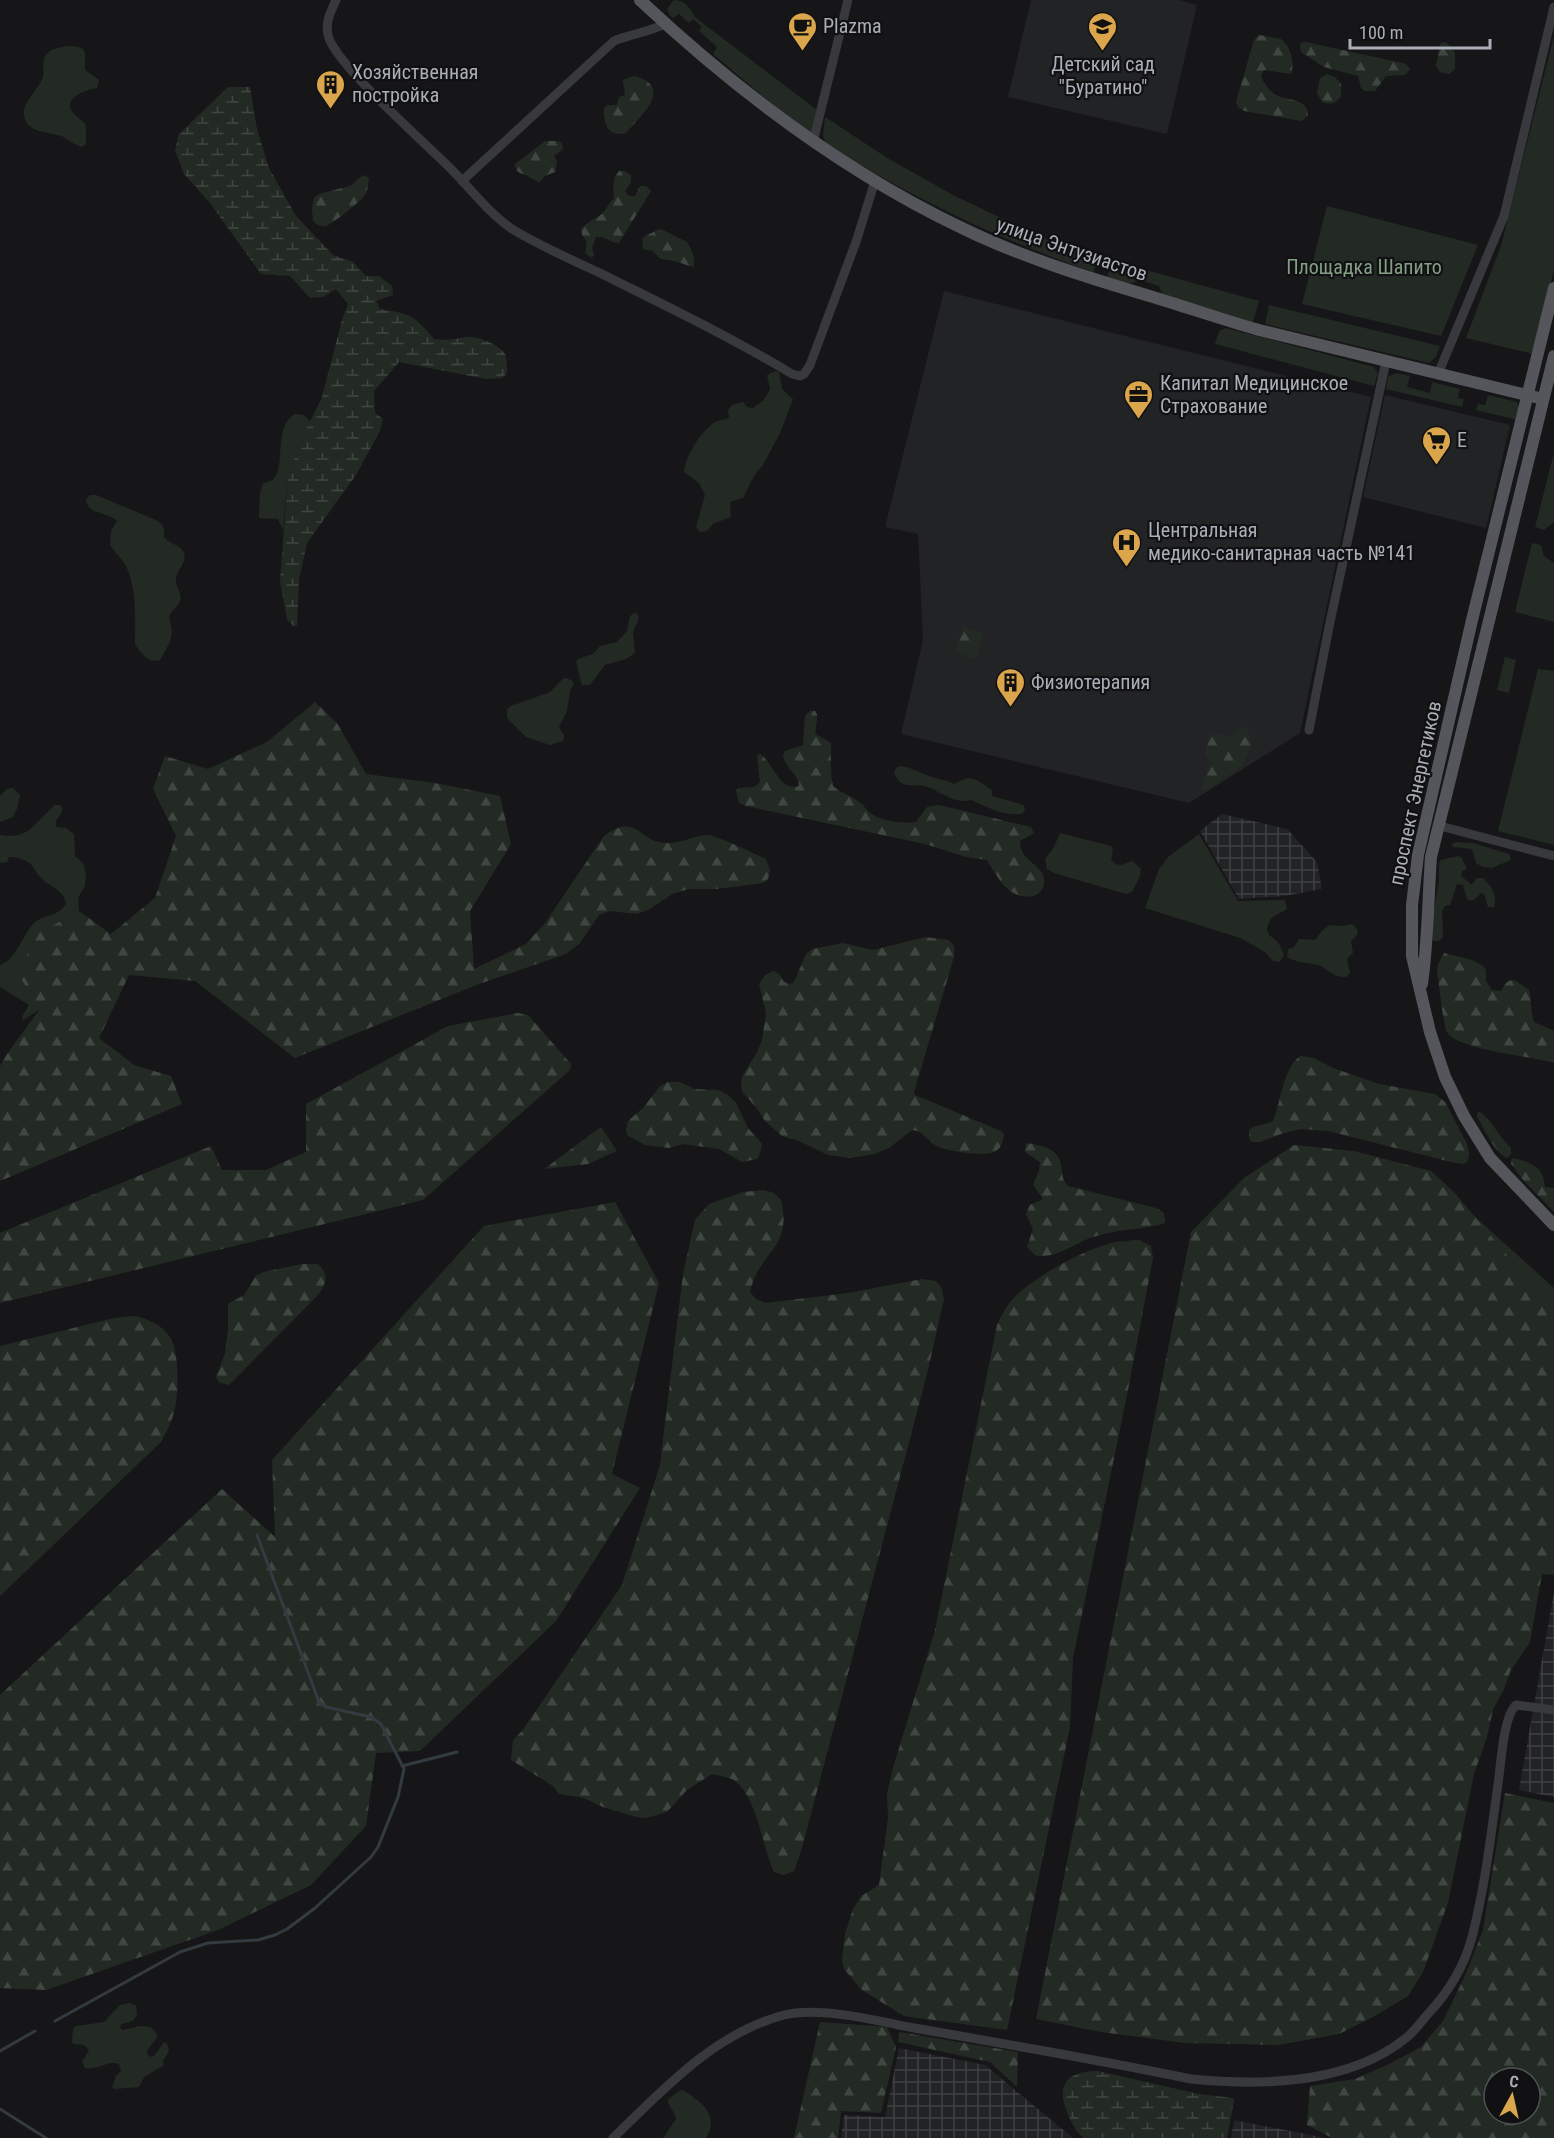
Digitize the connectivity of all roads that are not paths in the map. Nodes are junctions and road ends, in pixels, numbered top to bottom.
1 (336, 0) edge
2 (640, 0) edge
3 (848, 0) edge
4 (1554, 7) edge
5 (665, 24) junction
6 (813, 142) junction
7 (462, 181) junction
8 (875, 181) junction
9 (1554, 288) edge
10 (1554, 356) edge
11 (1386, 361) junction
12 (1438, 374) junction
13 (1527, 396) junction
14 (1549, 401) edge
15 (1472, 620) junction
16 (1489, 622) junction
17 (1457, 684) junction
18 (1473, 688) junction
19 (1309, 730) dead end
20 (1446, 734) junction
21 (1461, 738) junction
22 (1440, 826) junction
23 (1418, 855) junction
24 (1554, 856) edge
25 (1431, 857) junction
26 (1421, 991) junction
27 (1554, 1225) edge
28 (1554, 1710) edge
29 (613, 2138) edge

1 - 7 street
2 - 5 main road, улица Энтузиастов
3 - 6 street
4 - 12 street
5 - 6 main road, улица Энтузиастов
5 - 7 street
6 - 8 main road, улица Энтузиастов
7 - 8 street
8 - 11 main road, улица Энтузиастов
9 - 13 main road, проспект Энергетиков
10 - 14 main road, проспект Энергетиков
11 - 12 main road, улица Энтузиастов
11 - 19 street
12 - 13 main road, улица Энтузиастов
13 - 14 main road, улица Энтузиастов
13 - 15 main road, проспект Энергетиков
14 - 16 main road, проспект Энергетиков
15 - 16 main road
15 - 17 main road, проспект Энергетиков
16 - 18 main road, проспект Энергетиков
17 - 18 main road
17 - 20 main road, проспект Энергетиков
18 - 21 main road, проспект Энергетиков
20 - 21 main road
20 - 23 main road, проспект Энергетиков
21 - 22 main road, проспект Энергетиков
22 - 24 street
22 - 25 main road, проспект Энергетиков
23 - 25 main road
23 - 26 main road, проспект Энергетиков
25 - 26 main road, проспект Энергетиков
26 - 27 main road
28 - 29 street

